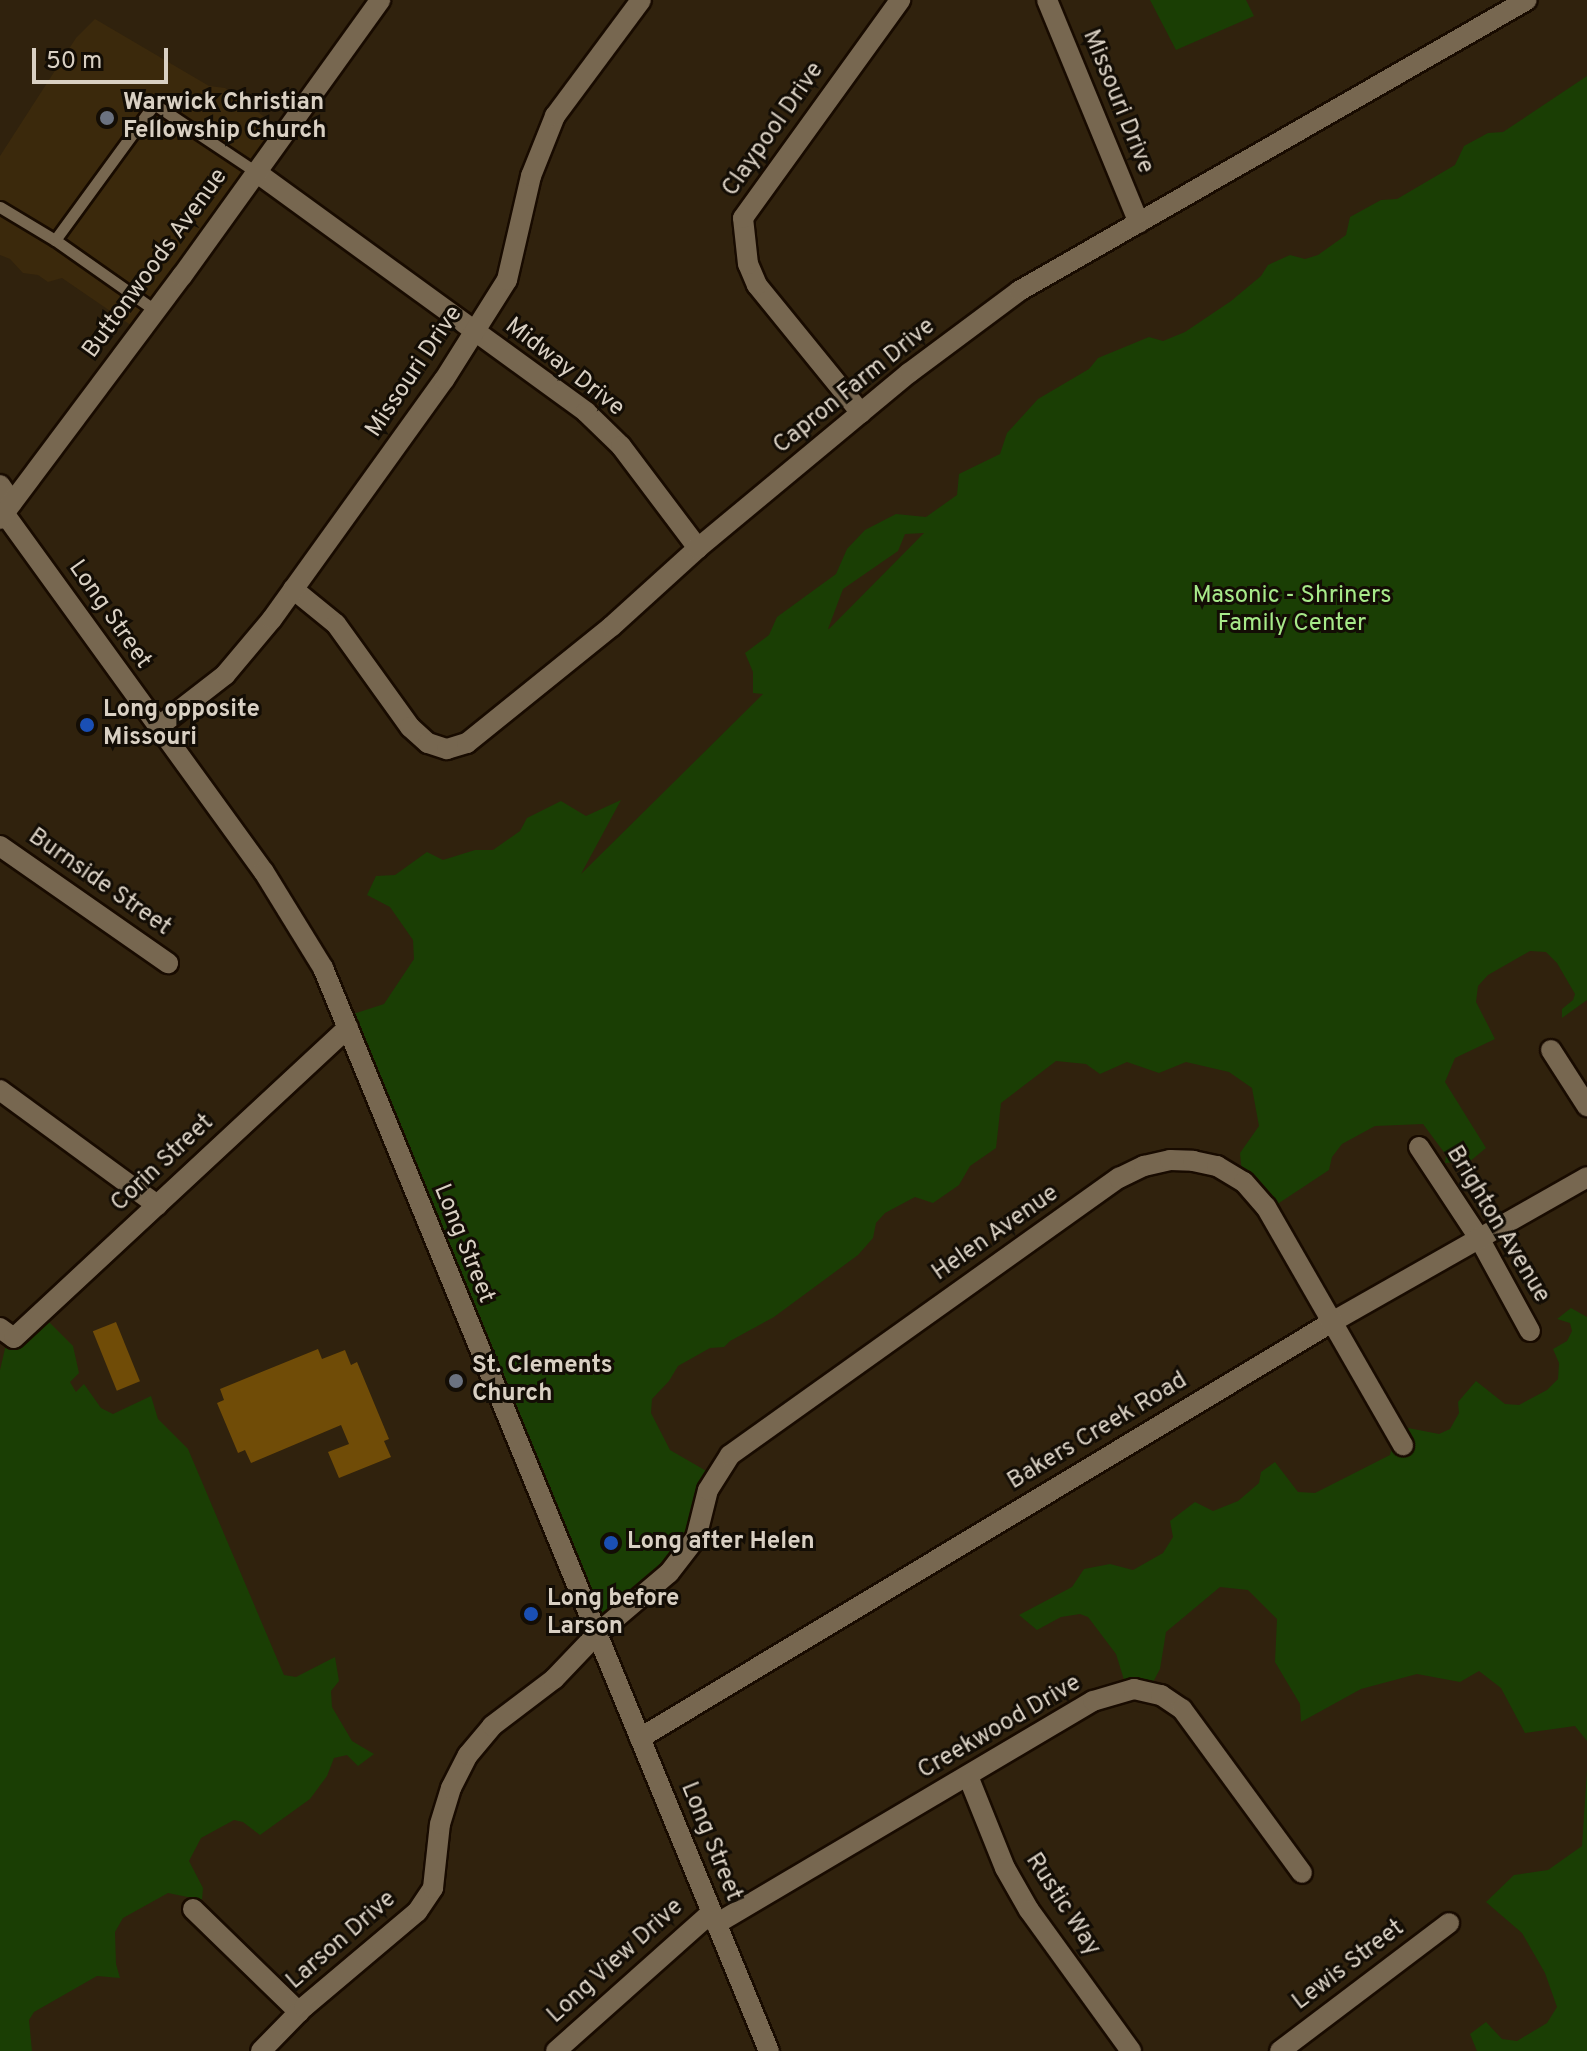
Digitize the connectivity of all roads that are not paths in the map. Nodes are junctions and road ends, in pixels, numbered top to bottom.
1 (380, 0) edge
2 (641, 0) edge
3 (900, 0) edge
4 (1047, 0) edge
5 (1527, 0) edge
6 (256, 172) junction
7 (0, 207) edge
8 (1139, 223) junction
9 (55, 240) junction
10 (156, 311) junction
11 (475, 332) junction
12 (861, 413) junction
13 (0, 485) edge
14 (5, 512) edge
15 (698, 548) junction
16 (293, 589) junction
17 (158, 727) junction
18 (0, 846) edge
19 (168, 963) dead end
20 (348, 1028) junction
21 (1551, 1050) dead end
22 (0, 1090) edge
23 (1587, 1106) edge
24 (1419, 1147) dead end
25 (1587, 1177) edge
26 (157, 1205) junction
27 (1479, 1238) junction
28 (1332, 1322) junction
29 (1530, 1331) dead end
30 (7, 1333) edge
31 (1403, 1445) dead end
32 (597, 1634) junction
33 (640, 1738) junction
34 (968, 1776) junction
35 (1302, 1873) dead end
36 (193, 1909) dead end
37 (714, 1918) junction
38 (1449, 1923) dead end
39 (299, 2012) junction
40 (261, 2051) edge
41 (556, 2051) edge
42 (769, 2051) edge
43 (1131, 2051) edge
44 (1280, 2051) edge

1 - 6 street, Buttonwoods Avenue
2 - 11 street, Missouri Drive
3 - 12 street, Claypool Drive
4 - 8 street, Missouri Drive
5 - 8 street, Capron Farm Drive
6 - 9 lane
6 - 10 street, Buttonwoods Avenue
6 - 11 street, Midway Drive
7 - 9 lane
8 - 12 street, Capron Farm Drive
9 - 10 lane
10 - 14 street, Buttonwoods Avenue
11 - 15 street, Midway Drive
11 - 16 street, Missouri Drive
12 - 15 street, Capron Farm Drive
13 - 14 street, Long Street
14 - 17 street, Long Street
15 - 16 street, Capron Farm Drive
16 - 17 street, Missouri Drive
17 - 20 street, Long Street
18 - 19 street, Burnside Street
20 - 26 street, Corin Street
20 - 32 street, Long Street
21 - 23 street
22 - 26 street
24 - 27 street, Brighton Avenue
25 - 27 street, Bakers Creek Road
26 - 30 street, Corin Street
27 - 28 street, Bakers Creek Road
27 - 29 street, Brighton Avenue
28 - 31 street, Helen Avenue
28 - 32 street, Helen Avenue
28 - 33 street, Bakers Creek Road
32 - 33 street, Long Street
32 - 39 street, Larson Drive
33 - 37 street, Long Street
34 - 35 street, Creekwood Drive
34 - 37 street, Creekwood Drive
34 - 43 street, Rustic Way
36 - 39 street
37 - 41 street, Long View Drive
37 - 42 street, Long Street
38 - 44 street, Lewis Street
39 - 40 street, Larson Drive

